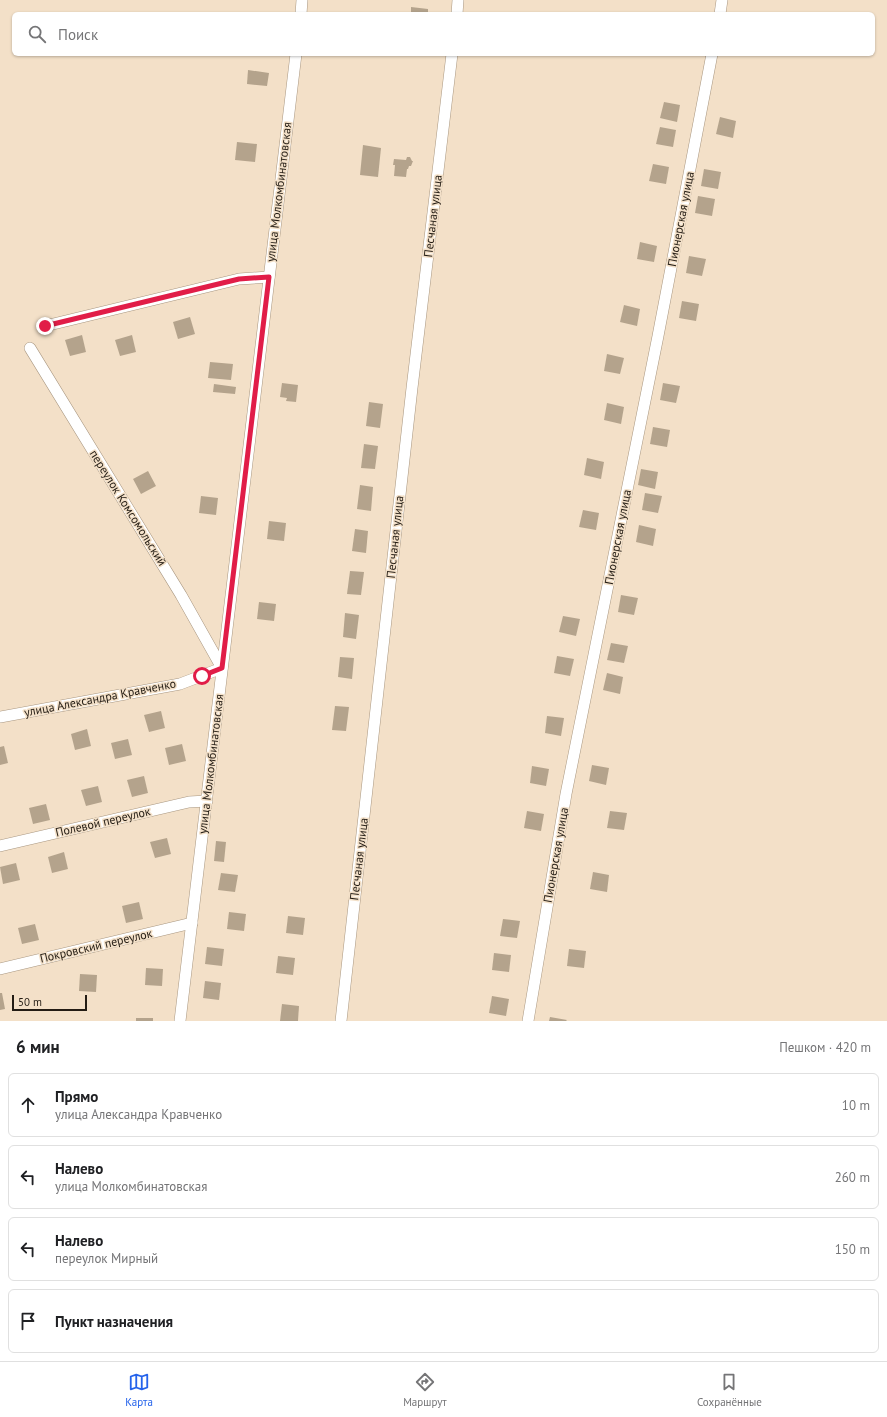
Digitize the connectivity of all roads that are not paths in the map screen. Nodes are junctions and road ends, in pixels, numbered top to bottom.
1 (302, 0) edge
2 (458, 0) edge
3 (722, 0) edge
4 (301, 12) edge
5 (457, 12) edge
6 (720, 12) edge
7 (296, 56) edge
8 (452, 56) edge
9 (712, 56) edge
10 (269, 277) junction
11 (45, 326) dead end
12 (30, 348) dead end
13 (222, 668) junction
14 (0, 717) edge
15 (207, 801) junction
16 (0, 846) edge
17 (192, 922) junction
18 (0, 969) edge
19 (180, 1021) edge
20 (341, 1021) edge
21 (528, 1021) edge

1 - 4 street
2 - 5 street
3 - 6 street
7 - 10 street, улица Молкомбинатовская
8 - 20 street, Песчаная улица
9 - 21 street, Пионерская улица
10 - 11 street
10 - 13 street, улица Молкомбинатовская
12 - 13 street, переулок Комсомольский
13 - 14 street, улица Александра Кравченко
13 - 15 street, улица Молкомбинатовская
15 - 16 street, Полевой переулок
15 - 17 street, улица Молкомбинатовская
17 - 18 street, Покровский переулок
17 - 19 street, улица Молкомбинатовская

